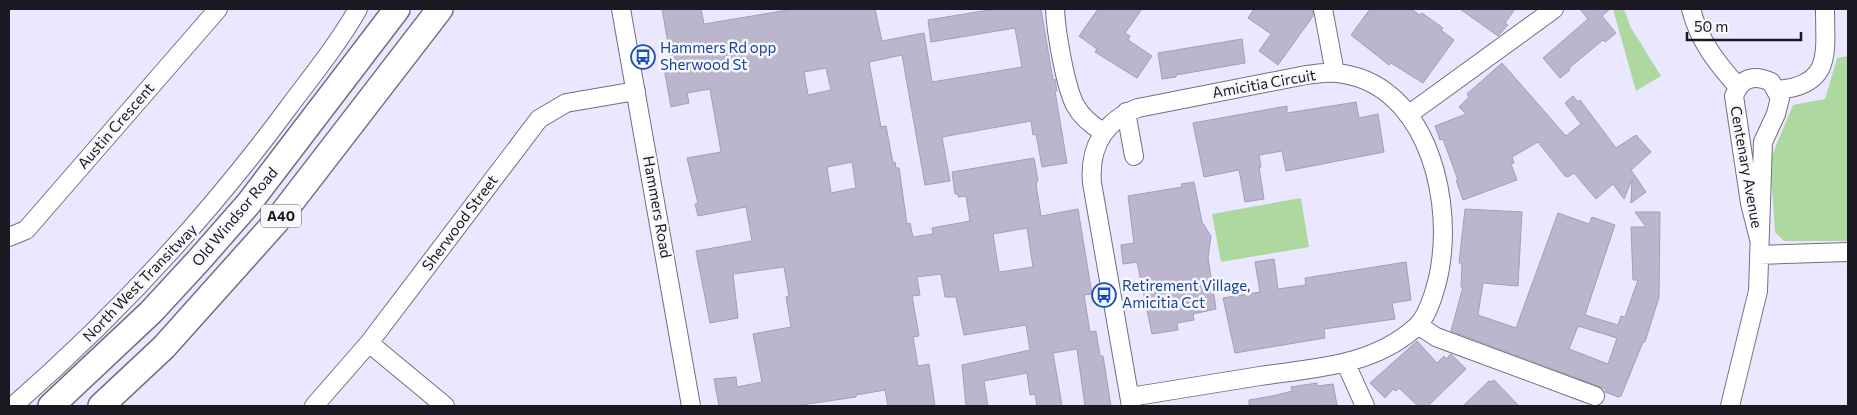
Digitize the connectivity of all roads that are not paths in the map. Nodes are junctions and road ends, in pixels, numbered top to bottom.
1 (218, 9) edge
2 (358, 9) edge
3 (364, 9) edge
4 (397, 9) edge
5 (440, 9) edge
6 (621, 9) edge
7 (1055, 9) edge
8 (1323, 9) edge
9 (1554, 9) edge
10 (1691, 9) edge
11 (1825, 9) edge
12 (344, 33) junction
13 (1335, 73) junction
14 (1738, 87) junction
15 (1777, 90) junction
16 (636, 91) junction
17 (1126, 112) junction
18 (1408, 115) junction
19 (1103, 132) junction
20 (1134, 156) dead end
21 (9, 237) edge
22 (1759, 247) junction
23 (1848, 252) edge
24 (1418, 325) junction
25 (369, 343) junction
26 (1346, 364) junction
27 (1595, 396) dead end
28 (1130, 401) edge
29 (13, 406) edge
30 (51, 406) edge
31 (101, 406) edge
32 (314, 406) edge
33 (446, 406) edge
34 (691, 406) edge
35 (1365, 406) edge
36 (1730, 406) edge

1 - 21 street, Austin Crescent
2 - 12 street
3 - 12 street
4 - 30 highway, Old Windsor Road / A40
5 - 31 highway, A40
6 - 16 street, Hammers Road
7 - 19 street
8 - 13 street
9 - 18 street
10 - 14 street
11 - 15 street
12 - 29 street, North West Transitway
13 - 17 street, Amicitia Circuit
13 - 18 street, Amicitia Circuit
14 - 15 street, Centenary Avenue
14 - 22 street, Centenary Avenue
15 - 22 street, Centenary Avenue
16 - 25 street, Sherwood Street
16 - 34 street, Hammers Road
17 - 19 street, Amicitia Circuit
17 - 20 street
18 - 24 street, Amicitia Circuit
19 - 28 street, Amicitia Circuit
22 - 23 street
22 - 36 street, Centenary Avenue
24 - 26 street, Amicitia Circuit
24 - 27 street
25 - 32 street, Sherwood Street
25 - 33 street
26 - 28 street, Amicitia Circuit
26 - 35 street

